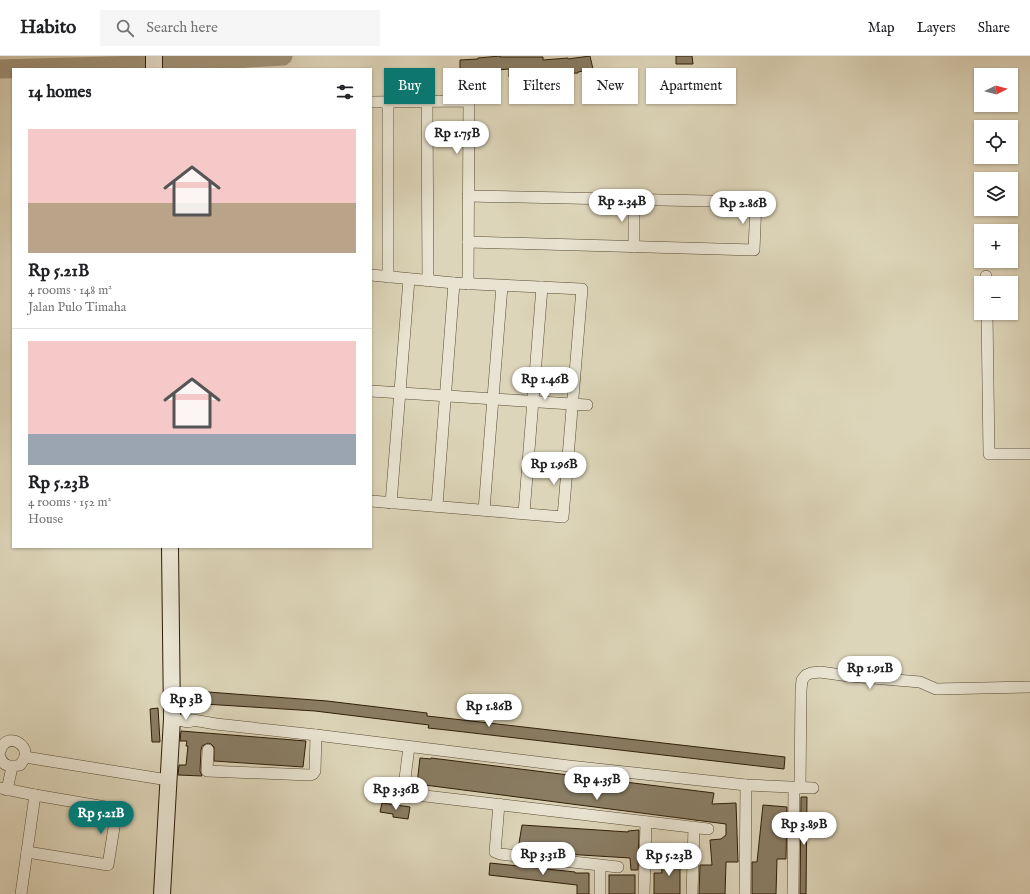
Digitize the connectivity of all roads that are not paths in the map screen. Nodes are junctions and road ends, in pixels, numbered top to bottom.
1 (154, 56) edge
2 (154, 68) edge
3 (435, 101) edge
4 (372, 102) edge
5 (384, 102) edge
6 (388, 104) edge
7 (427, 104) edge
8 (468, 196) junction
9 (634, 200) junction
10 (468, 242) junction
11 (634, 247) junction
12 (372, 276) edge
13 (388, 277) junction
14 (409, 279) junction
15 (428, 281) junction
16 (454, 284) junction
17 (468, 284) junction
18 (502, 286) junction
19 (542, 288) junction
20 (987, 320) edge
21 (372, 391) edge
22 (400, 393) junction
23 (446, 396) junction
24 (493, 399) junction
25 (533, 402) junction
26 (572, 404) junction
27 (587, 405) dead end
28 (1030, 454) edge
29 (372, 501) edge
30 (391, 503) junction
31 (437, 506) junction
32 (484, 510) junction
33 (524, 513) junction
34 (170, 548) edge
35 (1030, 687) edge
36 (172, 716) junction
37 (316, 735) junction
38 (409, 747) junction
39 (208, 750) dead end
40 (0, 751) edge
41 (0, 757) edge
42 (25, 757) junction
43 (12, 767) junction
44 (168, 780) junction
45 (746, 785) junction
46 (797, 788) junction
47 (813, 788) dead end
48 (4, 789) edge
49 (391, 792) dead end
50 (403, 794) junction
51 (35, 795) junction
52 (499, 804) junction
53 (646, 822) junction
54 (694, 827) junction
55 (708, 829) dead end
56 (27, 852) junction
57 (600, 866) junction
58 (618, 867) dead end
59 (21, 894) edge
60 (162, 894) edge
61 (600, 894) edge
62 (644, 894) edge
63 (692, 894) edge
64 (745, 894) edge
65 (793, 894) edge

1 - 2 street
3 - 8 street
4 - 5 street
6 - 13 street
7 - 15 street
8 - 9 street
8 - 10 street
9 - 11 street
9 - 11 street
10 - 11 street
10 - 17 street
12 - 13 street
13 - 14 street
14 - 15 street
14 - 22 street
15 - 16 street
16 - 17 street
16 - 23 street
17 - 18 street
18 - 19 street
18 - 24 street
19 - 25 street
19 - 26 street
20 - 28 street
21 - 22 street
22 - 23 street
22 - 30 street
23 - 24 street
23 - 31 street
24 - 25 street
24 - 32 street
25 - 26 street
25 - 33 street
26 - 27 street
26 - 33 street
29 - 30 street
30 - 31 street
31 - 32 street
32 - 33 street
34 - 36 street
35 - 46 street
36 - 37 street
36 - 44 street
37 - 38 street
37 - 39 street
38 - 45 street
38 - 50 street
40 - 42 street
41 - 43 street
42 - 43 street
42 - 44 street
43 - 48 street
44 - 60 street
45 - 46 street
45 - 64 street
46 - 47 street
46 - 65 street
48 - 51 street
49 - 50 street
50 - 52 street
51 - 56 street
51 - 56 street
52 - 53 street
52 - 57 street
53 - 54 street
53 - 62 street
54 - 55 street
54 - 63 street
56 - 59 street
57 - 58 street
57 - 61 street

